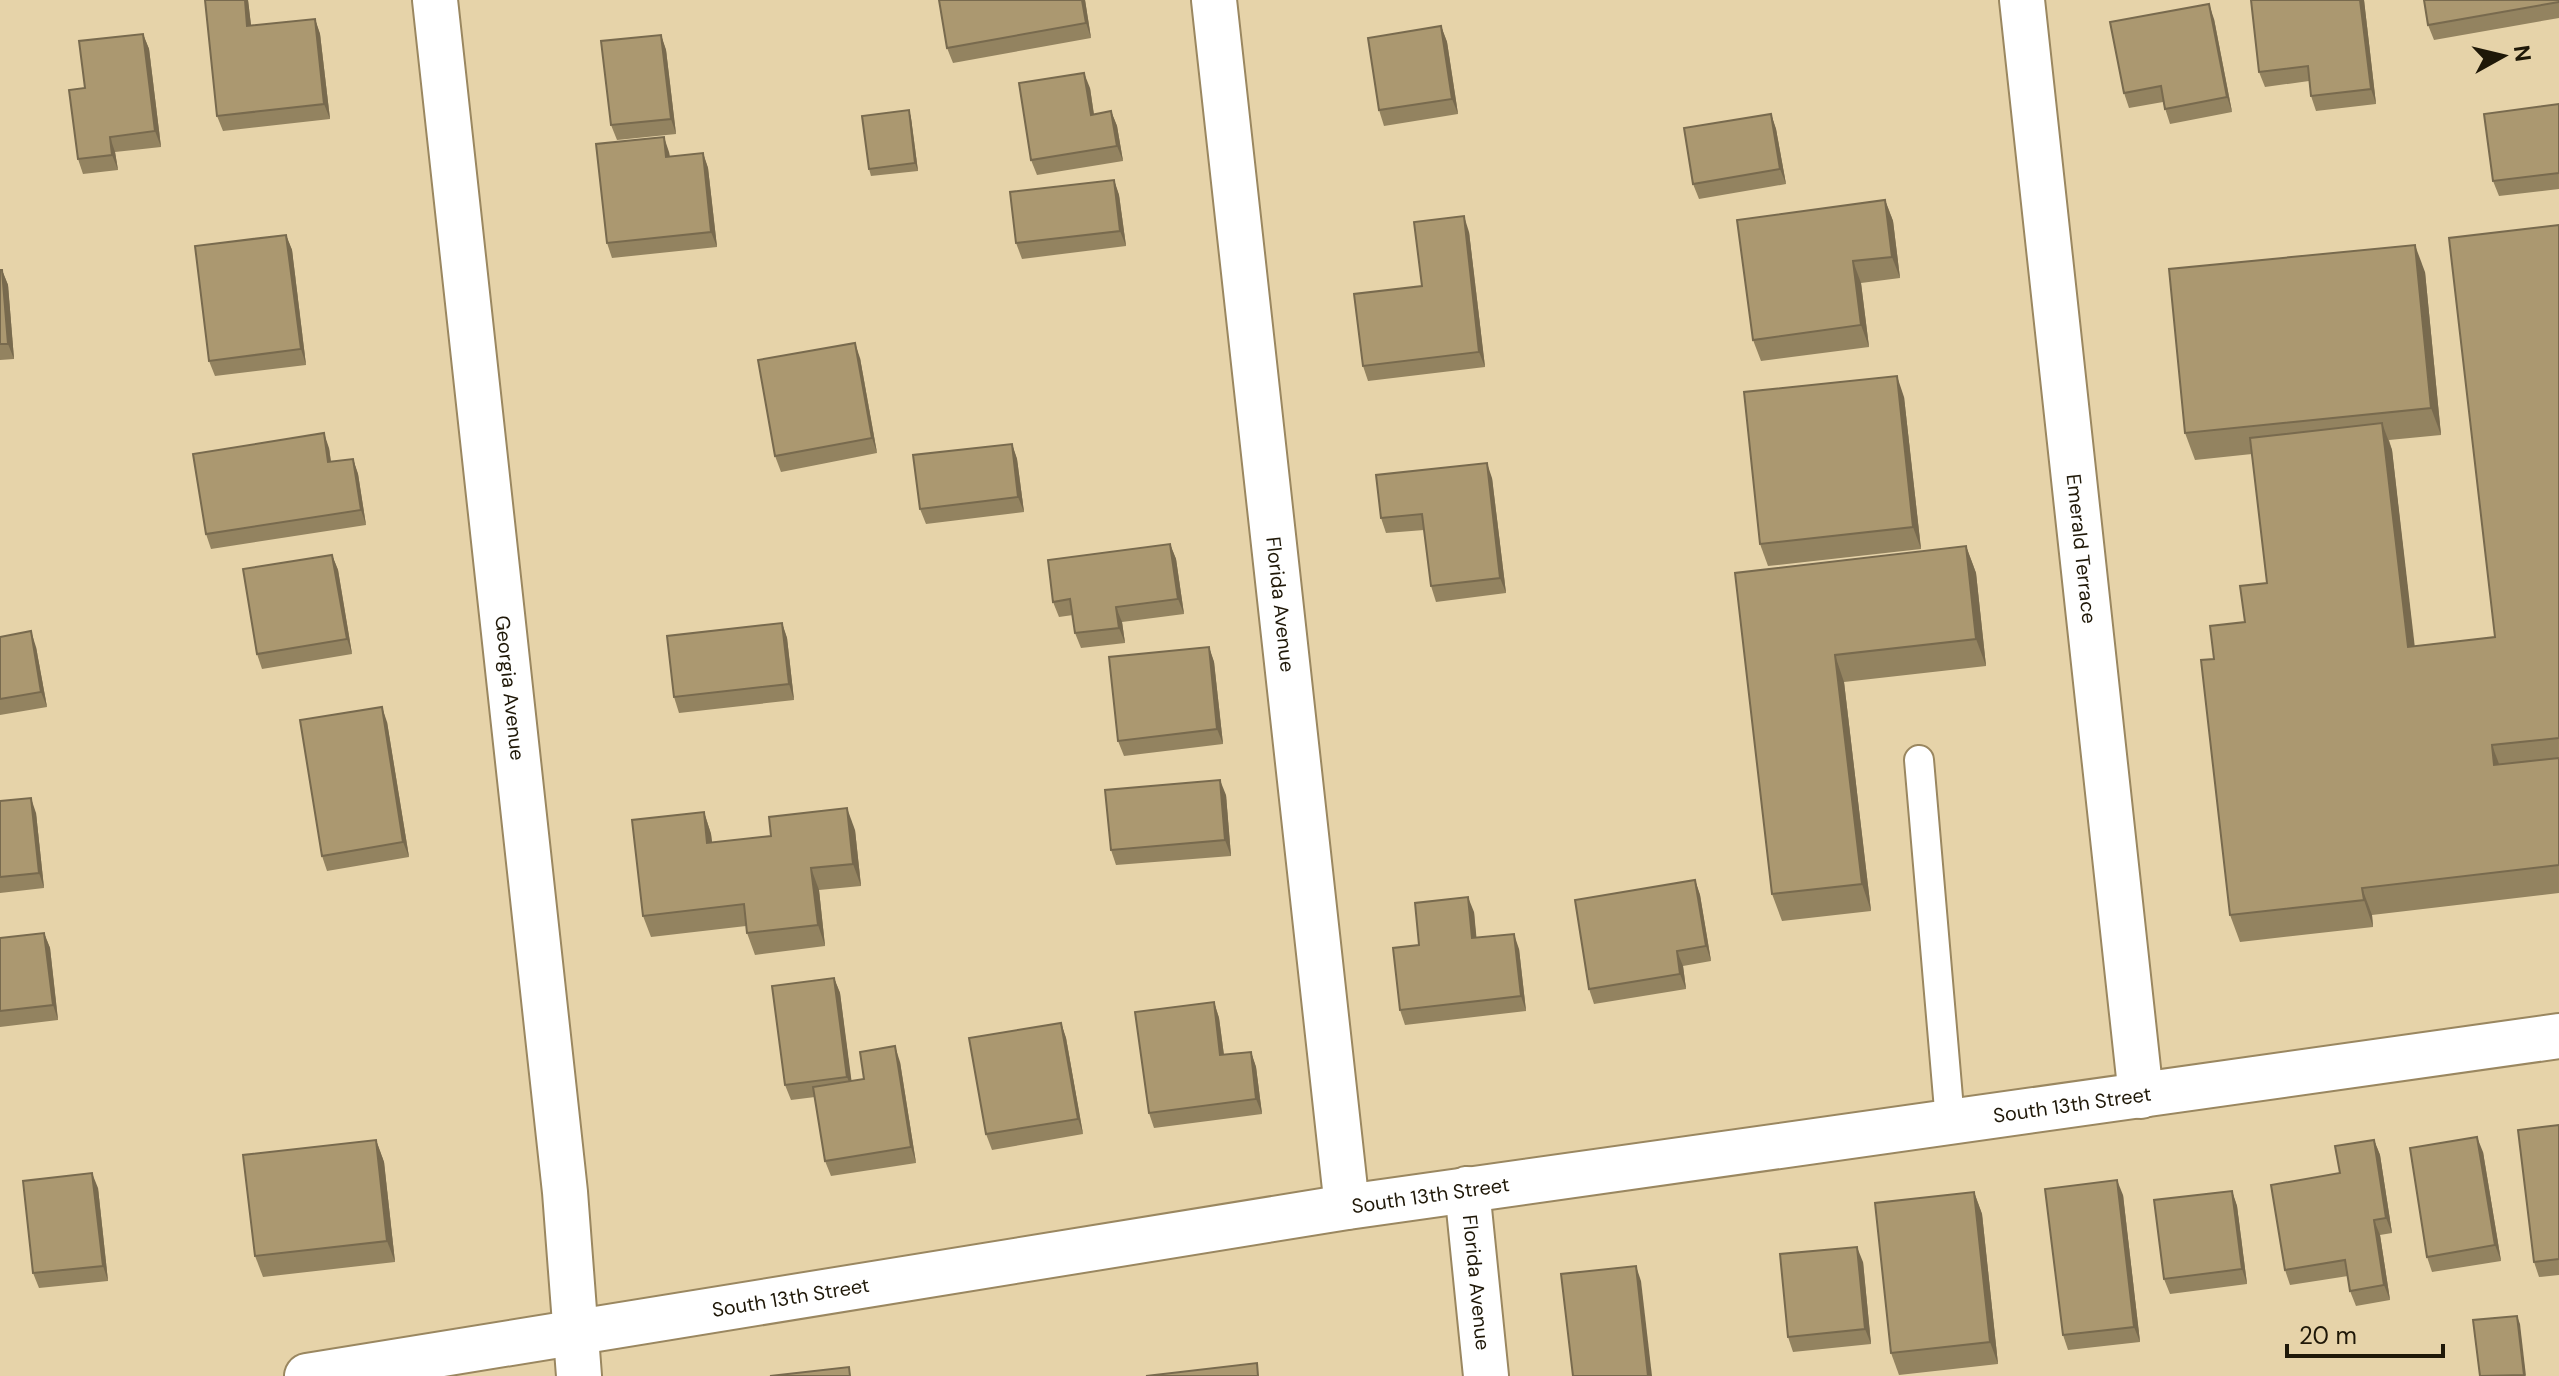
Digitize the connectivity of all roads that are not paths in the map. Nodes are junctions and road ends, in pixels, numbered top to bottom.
1 (435, 0) edge
2 (1214, 0) edge
3 (2022, 0) edge
4 (1919, 760) dead end
5 (2559, 1036) edge
6 (2141, 1096) junction
7 (1950, 1121) junction
8 (1467, 1189) junction
9 (1347, 1207) junction
10 (576, 1332) junction
11 (307, 1376) edge
12 (579, 1376) edge
13 (1486, 1376) edge

1 - 10 street, Georgia Avenue
2 - 9 street, Florida Avenue
3 - 6 street, Emerald Terrace
4 - 7 lane
5 - 6 street, South 13th Street
6 - 7 street, South 13th Street
7 - 8 street, South 13th Street
8 - 9 street, South 13th Street
8 - 13 street, Florida Avenue
9 - 10 street, South 13th Street
10 - 11 street, South 13th Street
10 - 12 street, Georgia Avenue

